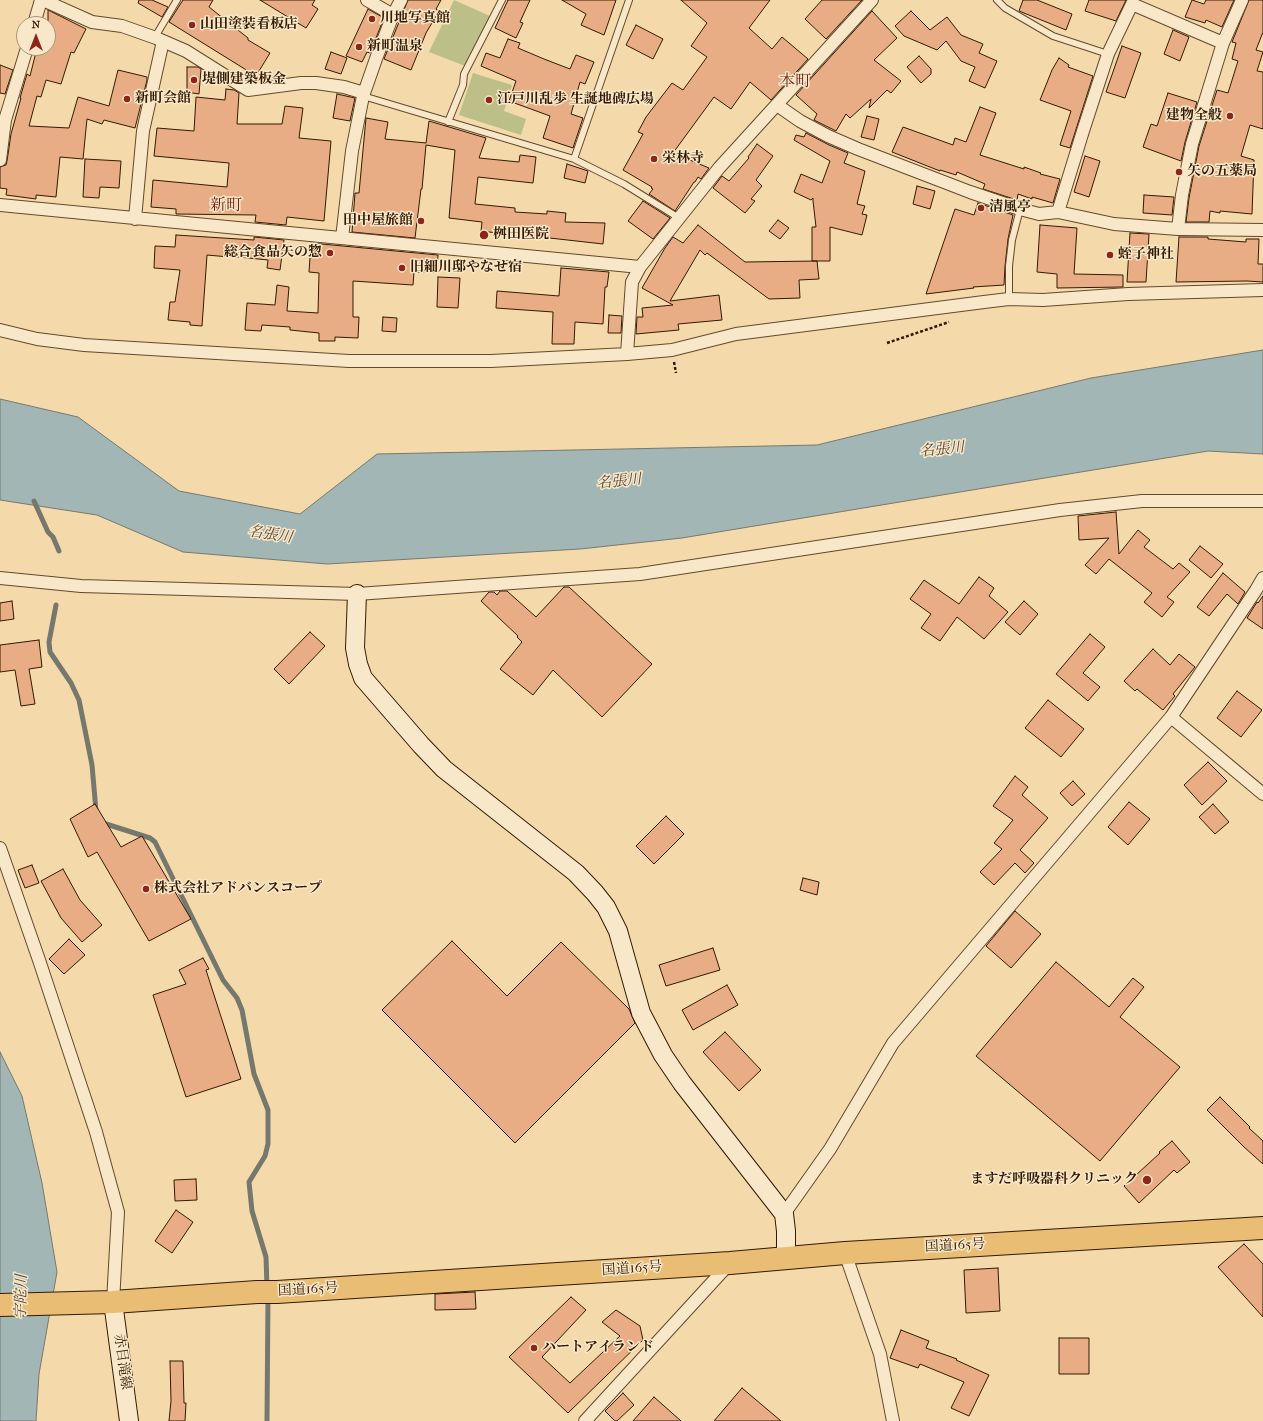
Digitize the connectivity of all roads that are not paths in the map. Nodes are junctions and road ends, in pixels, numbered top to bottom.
1 (42, 0) edge
2 (177, 0) edge
3 (367, 0) edge
4 (401, 0) edge
5 (502, 0) edge
6 (629, 0) edge
7 (872, 0) edge
8 (996, 0) edge
9 (1242, 0) edge
10 (393, 15) junction
11 (37, 16) edge
12 (159, 39) junction
13 (1223, 43) junction
14 (1108, 54) junction
15 (25, 56) edge
16 (364, 94) junction
17 (777, 105) junction
18 (448, 122) junction
19 (574, 159) junction
20 (0, 160) edge
21 (0, 205) edge
22 (1020, 209) junction
23 (1058, 212) junction
24 (679, 218) junction
25 (135, 219) junction
26 (1178, 229) junction
27 (1263, 230) edge
28 (342, 238) junction
29 (640, 267) junction
30 (1263, 290) edge
31 (1009, 300) junction
32 (0, 330) edge
33 (627, 354) junction
34 (1263, 501) edge
35 (0, 578) edge
36 (1263, 578) edge
37 (357, 594) junction
38 (1171, 717) junction
39 (1263, 794) edge
40 (0, 848) edge
41 (784, 1214) junction
42 (1263, 1228) edge
43 (845, 1253) junction
44 (786, 1257) junction
45 (730, 1263) junction
46 (113, 1302) junction
47 (0, 1305) edge
48 (129, 1421) edge
49 (585, 1421) edge
50 (893, 1421) edge

1 - 11 street
1 - 12 street
2 - 12 lane
3 - 10 street
4 - 10 street
5 - 18 lane
6 - 19 lane
7 - 17 street
8 - 14 lane
9 - 13 street
10 - 16 street
12 - 16 street
12 - 25 street
13 - 14 street
13 - 26 street
14 - 23 street
15 - 20 street
16 - 18 lane
16 - 28 street
17 - 22 street
17 - 24 street
18 - 19 lane
19 - 24 lane
21 - 25 street
22 - 23 street
22 - 31 lane
23 - 26 street
24 - 29 street
25 - 28 street
26 - 27 street
28 - 29 street
29 - 33 street
30 - 31 street
31 - 33 street
32 - 33 street
34 - 37 street
35 - 37 street
36 - 38 street
37 - 41 street
38 - 39 street
38 - 41 street
40 - 46 street
41 - 44 street
42 - 43 highway, 国道165号
43 - 44 highway, 国道165号
43 - 50 street
44 - 45 highway, 国道165号
45 - 46 highway, 国道165号
45 - 49 street
46 - 47 highway, 国道165号
46 - 48 street, 赤目滝線

